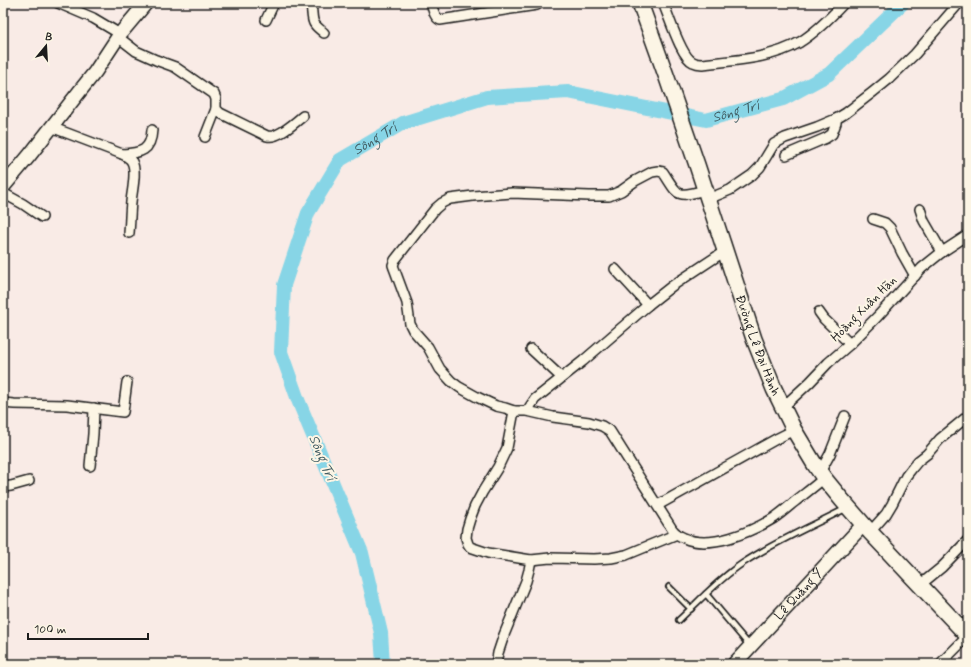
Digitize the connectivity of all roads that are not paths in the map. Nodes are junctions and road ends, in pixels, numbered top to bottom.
1 (58, 3) edge
2 (146, 3) edge
3 (274, 3) edge
4 (310, 3) edge
5 (431, 3) edge
6 (539, 3) edge
7 (640, 3) edge
8 (664, 3) edge
9 (844, 3) edge
10 (959, 3) edge
11 (266, 20) dead end
12 (324, 33) dead end
13 (119, 35) junction
14 (216, 109) junction
15 (303, 116) dead end
16 (836, 118) junction
17 (51, 127) junction
18 (152, 130) dead end
19 (205, 136) dead end
20 (122, 154) junction
21 (786, 156) dead end
22 (4, 186) edge
23 (706, 194) junction
24 (920, 208) dead end
25 (42, 217) dead end
26 (873, 219) dead end
27 (130, 233) dead end
28 (968, 235) edge
29 (725, 251) junction
30 (942, 252) junction
31 (615, 269) dead end
32 (915, 276) junction
33 (648, 305) junction
34 (819, 312) dead end
35 (850, 344) junction
36 (531, 349) dead end
37 (561, 377) junction
38 (128, 382) dead end
39 (3, 402) edge
40 (783, 407) junction
41 (94, 408) junction
42 (514, 411) junction
43 (527, 411) junction
44 (844, 416) dead end
45 (968, 416) edge
46 (794, 430) junction
47 (90, 466) dead end
48 (822, 475) junction
49 (28, 481) dead end
50 (3, 487) edge
51 (658, 505) junction
52 (848, 508) junction
53 (867, 528) junction
54 (677, 534) junction
55 (968, 540) edge
56 (531, 560) junction
57 (920, 584) junction
58 (669, 587) dead end
59 (706, 594) junction
60 (691, 609) junction
61 (679, 620) dead end
62 (968, 636) edge
63 (751, 647) junction
64 (496, 664) edge
65 (734, 664) edge
66 (940, 664) edge

1 - 13 street
2 - 13 street
3 - 11 street
4 - 12 street
5 - 6 street
7 - 23 main road, Đường Lê Đại Hành
8 - 9 street
10 - 16 street
13 - 14 street
13 - 17 street
14 - 15 street
14 - 19 street
16 - 21 street
16 - 23 street
17 - 20 street
17 - 22 street
18 - 20 street
20 - 27 street
22 - 25 street
23 - 29 main road, Đường Lê Đại Hành
23 - 42 street
24 - 30 street
26 - 32 street
28 - 30 street, Hoàng Xuân Hãn
29 - 33 street
29 - 40 main road, Đường Lê Đại Hành
30 - 32 street, Hoàng Xuân Hãn
31 - 33 street
32 - 35 street, Hoàng Xuân Hãn
33 - 37 street
34 - 35 street
35 - 40 street, Hoàng Xuân Hãn
36 - 37 street
37 - 43 street
38 - 41 street
39 - 41 street
40 - 46 main road, Đường Lê Đại Hành
41 - 47 street
42 - 43 street
42 - 56 street
43 - 51 street
44 - 48 street
45 - 53 street
46 - 48 main road, Đường Lê Đại Hành
46 - 51 street
48 - 52 main road, Đường Lê Đại Hành
48 - 54 street
49 - 50 street
51 - 54 street
52 - 53 main road, Đường Lê Đại Hành
52 - 59 lane
53 - 57 main road, Đường Lê Đại Hành
53 - 63 street, Lê Quảng Ý
54 - 56 street
55 - 57 street
56 - 64 street
57 - 62 main road, Đường Lê Đại Hành
58 - 60 lane
59 - 60 lane
59 - 63 lane
60 - 61 lane
62 - 66 street
63 - 65 street, Lê Quảng Ý

